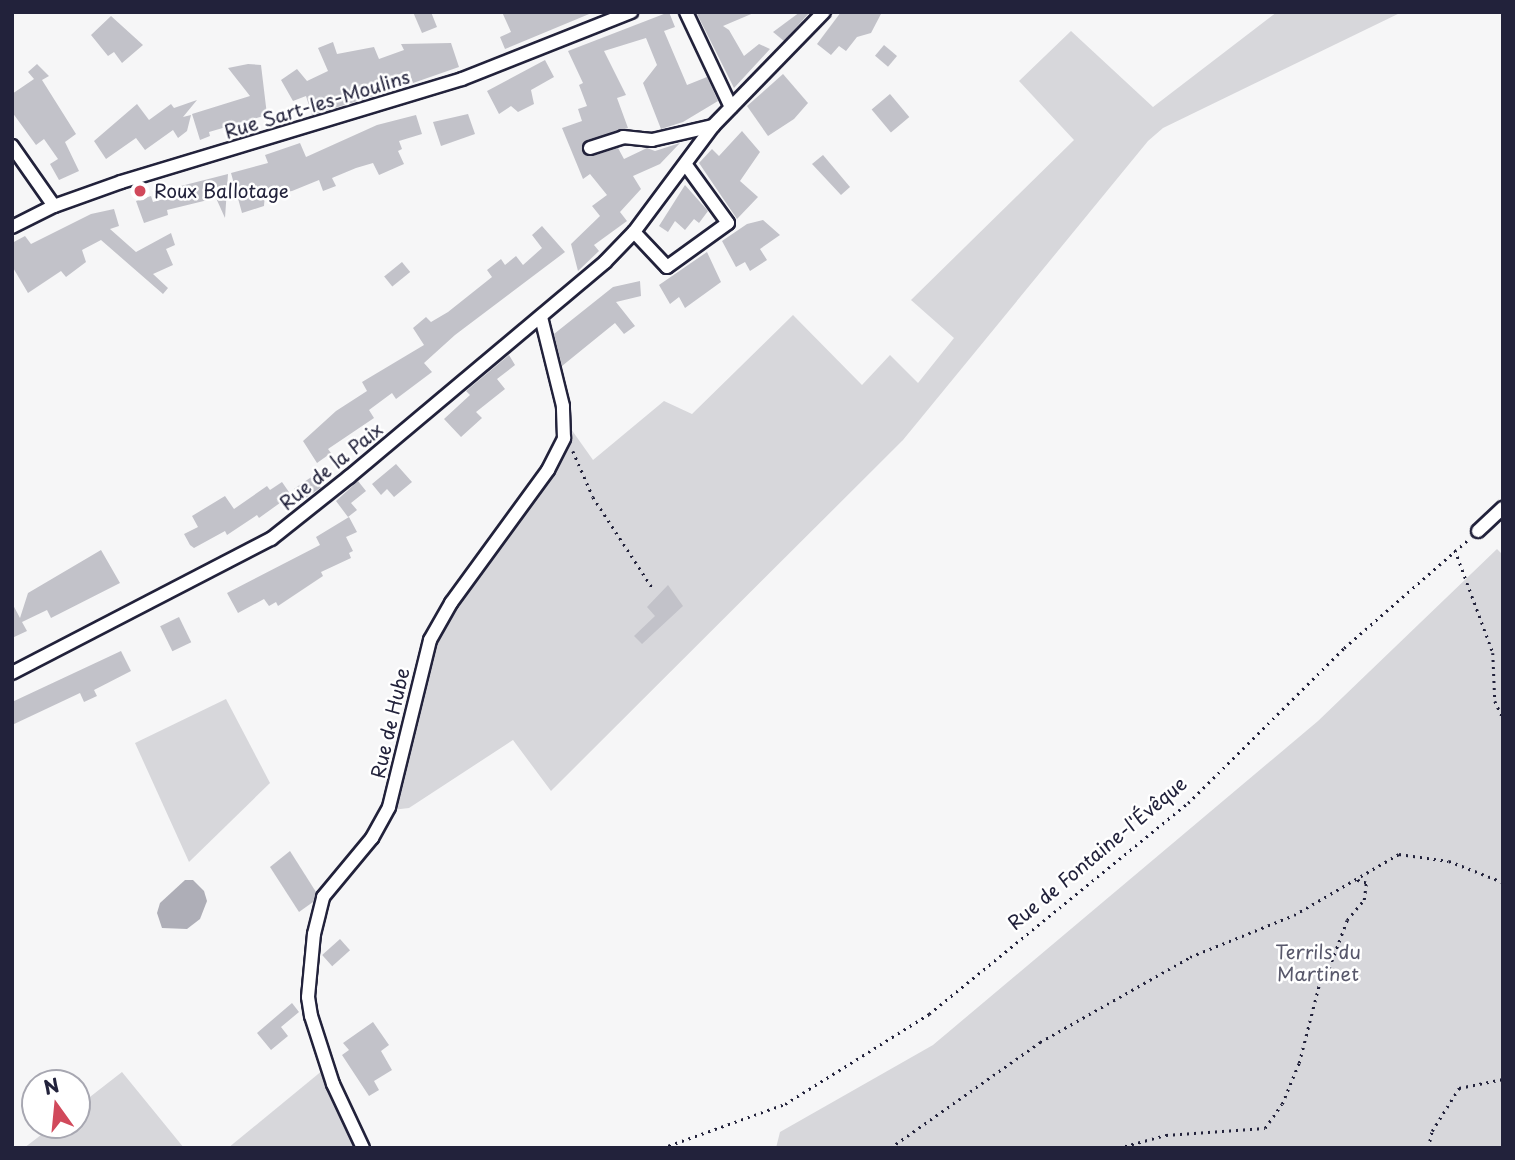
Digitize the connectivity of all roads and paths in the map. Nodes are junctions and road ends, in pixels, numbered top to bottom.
1 (631, 12) edge
2 (687, 12) edge
3 (824, 12) edge
4 (731, 107) junction
5 (713, 126) junction
6 (12, 146) edge
7 (590, 148) dead end
8 (687, 165) junction
9 (54, 206) junction
10 (12, 227) edge
11 (634, 232) junction
12 (541, 317) junction
13 (564, 438) junction
14 (1500, 516) edge
15 (1478, 531) joint
16 (1455, 550) junction
17 (652, 587) dead end
18 (12, 673) edge
19 (1503, 718) edge
20 (1356, 880) junction
21 (1503, 881) edge
22 (1503, 1079) edge
23 (363, 1148) edge
24 (662, 1148) edge
25 (890, 1148) edge
26 (1118, 1148) edge
27 (1428, 1148) edge

1 - 9 street, Rue Sart-les-Moulins
2 - 4 street
3 - 4 street, Rue de la Paix
4 - 5 street, Rue de la Paix
5 - 7 street
5 - 8 street, Rue de la Paix
6 - 9 street
8 - 11 street, Rue de la Paix
8 - 11 street
9 - 10 street, Rue Sart-les-Moulins
11 - 12 street, Rue de la Paix
12 - 13 street, Rue de Hube
12 - 18 street, Rue de la Paix
13 - 17 path
13 - 23 street, Rue de Hube
14 - 15 street
15 - 16 path, Rue de Fontaine-l'Évêque
16 - 19 path
16 - 24 path, Rue de Fontaine-l'Évêque
20 - 21 path
20 - 25 path
20 - 26 path
22 - 27 path

